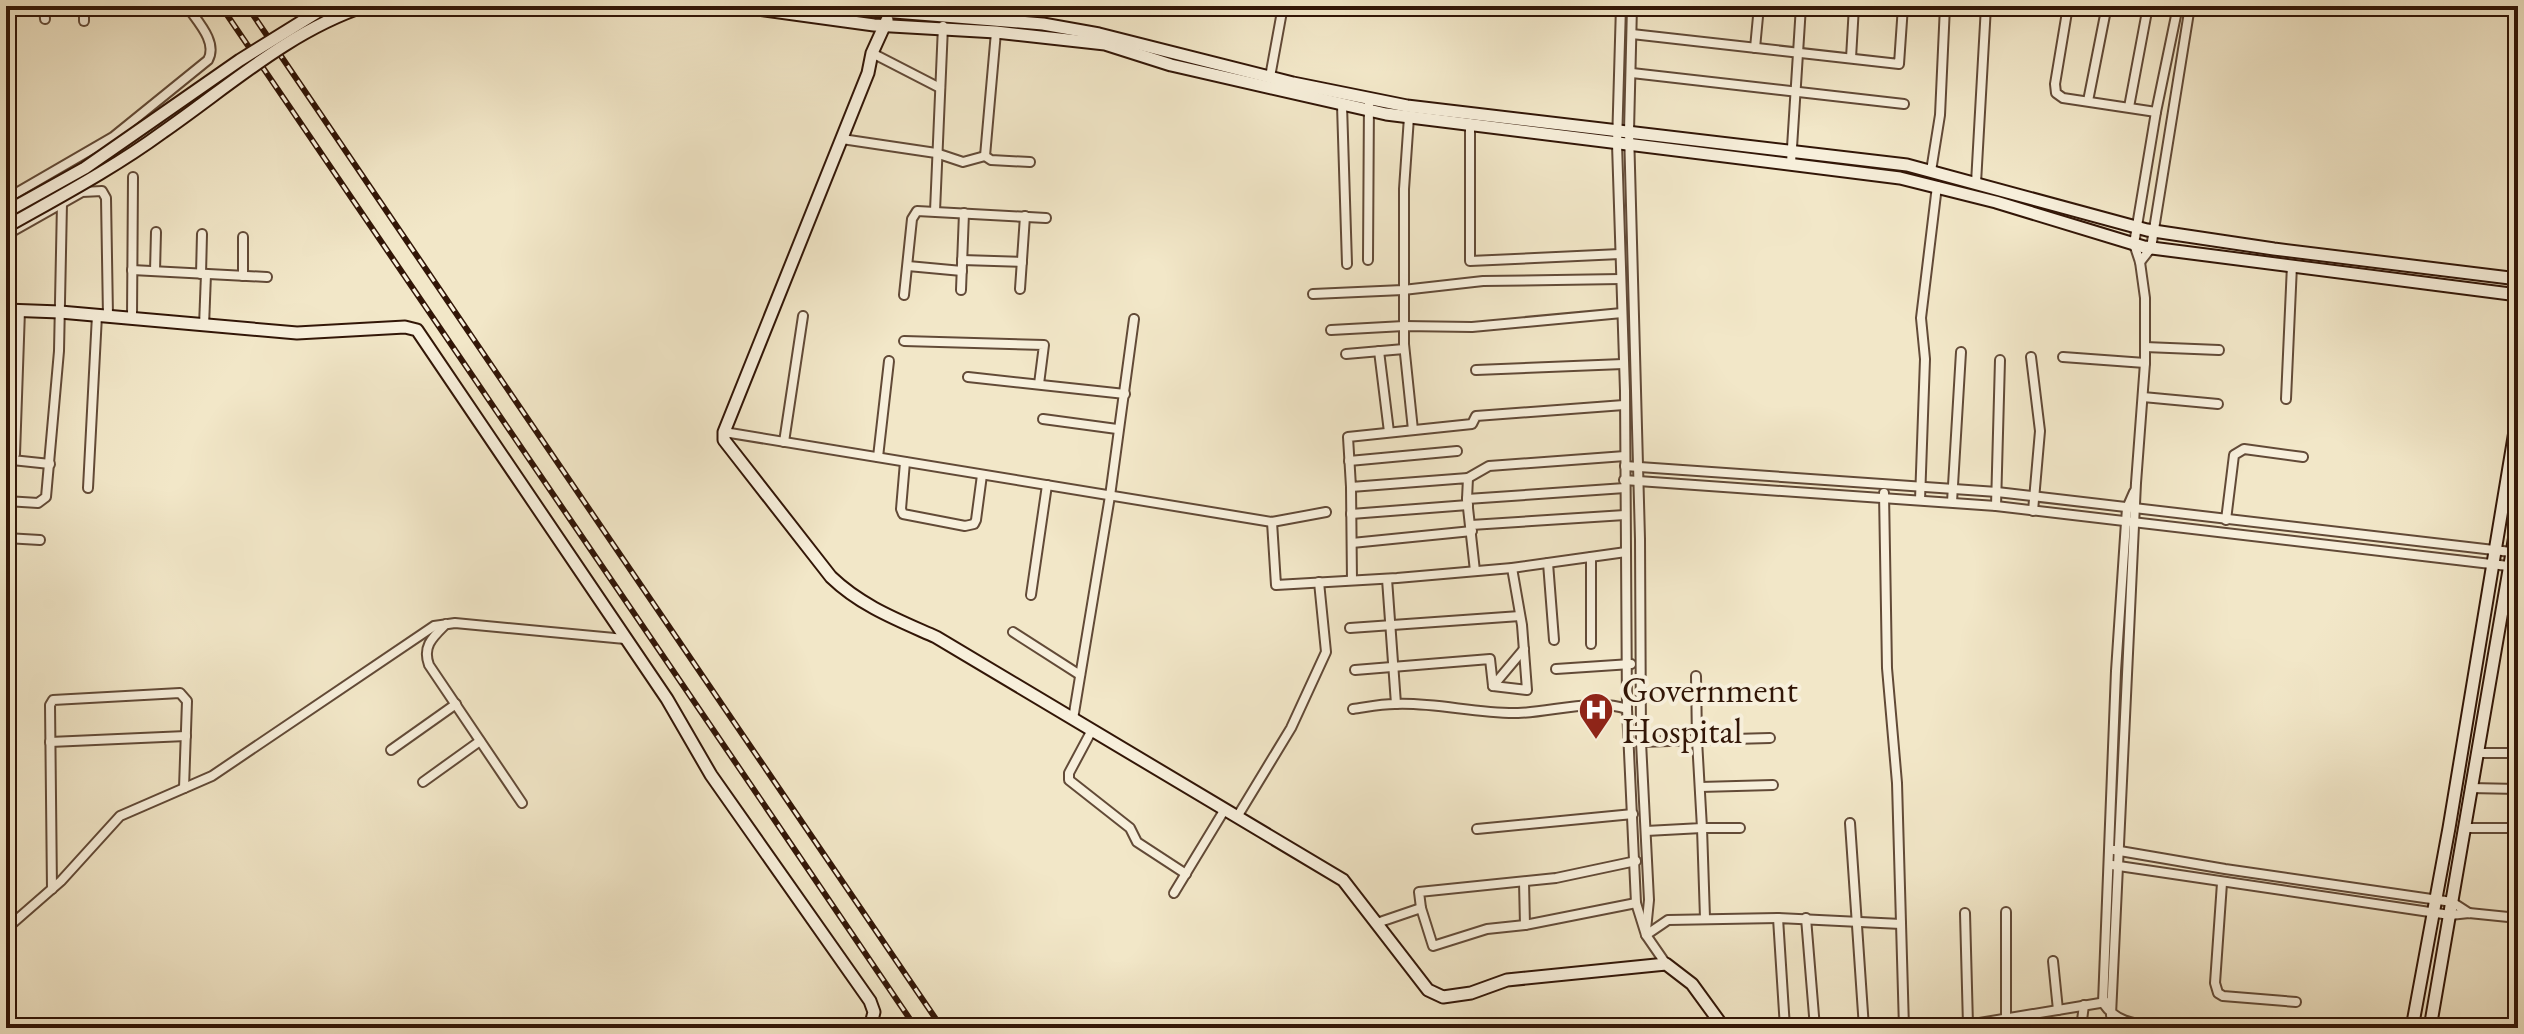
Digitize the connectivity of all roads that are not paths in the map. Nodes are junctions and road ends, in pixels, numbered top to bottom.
1 (44, 6) edge
2 (84, 6) edge
3 (187, 6) edge
4 (327, 6) edge
5 (365, 6) edge
6 (736, 6) edge
7 (820, 6) edge
8 (1283, 6) edge
9 (1621, 6) edge
10 (1632, 6) edge
11 (1759, 6) edge
12 (1801, 6) edge
13 (1854, 6) edge
14 (1903, 6) edge
15 (1945, 6) edge
16 (1986, 6) edge
17 (2068, 6) edge
18 (2148, 6) edge
19 (2178, 6) edge
20 (2190, 6) edge
21 (2331, 6) edge
22 (2498, 6) edge
23 (2510, 6) edge
24 (2367, 7) edge
25 (2410, 7) edge
26 (2454, 7) edge
27 (886, 9) edge
28 (2106, 10) dead end
29 (45, 19) dead end
30 (84, 21) dead end
31 (943, 23) junction
32 (879, 25) junction
33 (996, 32) junction
34 (1632, 34) junction
35 (1755, 48) junction
36 (873, 49) junction
37 (1797, 52) junction
38 (1851, 58) junction
39 (1632, 73) junction
40 (1270, 77) junction
41 (940, 88) junction
42 (1794, 93) junction
43 (2088, 101) junction
44 (1368, 104) junction
45 (1904, 104) dead end
46 (1342, 105) junction
47 (2129, 107) junction
48 (2156, 112) junction
49 (1409, 117) junction
50 (1470, 125) junction
51 (1623, 130) junction
52 (842, 139) junction
53 (1617, 144) junction
54 (1630, 144) junction
55 (936, 153) junction
56 (985, 156) junction
57 (1791, 157) junction
58 (1030, 162) dead end
59 (1931, 171) junction
60 (133, 177) dead end
61 (1976, 183) junction
62 (1937, 186) junction
63 (6, 199) edge
64 (62, 203) junction
65 (935, 211) junction
66 (6, 212) edge
67 (964, 213) junction
68 (1025, 216) junction
69 (1046, 218) dead end
70 (6, 227) edge
71 (2136, 228) junction
72 (2153, 231) junction
73 (156, 232) dead end
74 (202, 234) dead end
75 (6, 235) edge
76 (243, 237) dead end
77 (2134, 244) junction
78 (2151, 248) junction
79 (1620, 254) junction
80 (962, 260) junction
81 (1368, 260) dead end
82 (1022, 262) junction
83 (2140, 262) junction
84 (1347, 264) dead end
85 (2292, 265) junction
86 (908, 266) junction
87 (132, 270) junction
88 (155, 271) junction
89 (962, 271) junction
90 (203, 274) junction
91 (243, 276) junction
92 (267, 277) dead end
93 (1621, 279) junction
94 (2518, 279) edge
95 (1020, 289) dead end
96 (961, 290) dead end
97 (1403, 290) junction
98 (1313, 294) dead end
99 (904, 295) dead end
100 (2518, 295) edge
101 (6, 310) edge
102 (20, 310) junction
103 (60, 312) junction
104 (1622, 313) junction
105 (103, 315) junction
106 (803, 316) dead end
107 (132, 318) junction
108 (1134, 319) dead end
109 (204, 326) junction
110 (1404, 326) junction
111 (1331, 330) dead end
112 (904, 341) dead end
113 (2145, 347) junction
114 (1404, 349) junction
115 (2219, 350) dead end
116 (1379, 351) junction
117 (1961, 352) dead end
118 (1346, 354) dead end
119 (2031, 357) dead end
120 (2063, 357) dead end
121 (2000, 360) dead end
122 (889, 361) dead end
123 (2145, 363) junction
124 (1623, 364) junction
125 (1476, 370) dead end
126 (968, 377) dead end
127 (1039, 384) junction
128 (1125, 394) junction
129 (2143, 397) junction
130 (2286, 399) dead end
131 (2218, 404) dead end
132 (1624, 405) junction
133 (2518, 413) edge
134 (1043, 419) dead end
135 (1117, 429) junction
136 (1413, 430) junction
137 (724, 432) junction
138 (1389, 432) junction
139 (784, 442) junction
140 (1457, 451) dead end
141 (1625, 456) junction
142 (878, 457) junction
143 (2303, 457) dead end
144 (2514, 457) edge
145 (9, 461) edge
146 (1349, 461) junction
147 (905, 462) junction
148 (50, 464) junction
149 (1625, 466) junction
150 (1638, 467) junction
151 (2513, 471) edge
152 (982, 475) junction
153 (1468, 478) junction
154 (1639, 482) junction
155 (1884, 483) junction
156 (1625, 484) junction
157 (1047, 485) junction
158 (1920, 486) junction
159 (1351, 487) junction
160 (88, 488) dead end
161 (1953, 489) junction
162 (1997, 492) junction
163 (1110, 496) junction
164 (1884, 497) junction
165 (2034, 498) junction
166 (1920, 500) junction
167 (6, 501) edge
168 (1468, 502) junction
169 (1952, 502) junction
170 (1996, 506) junction
171 (2132, 509) junction
172 (2033, 511) junction
173 (1326, 512) dead end
174 (1351, 514) junction
175 (1625, 515) junction
176 (2226, 520) junction
177 (1272, 522) junction
178 (2130, 522) junction
179 (2517, 526) edge
180 (1472, 528) junction
181 (6, 538) edge
182 (40, 540) dead end
183 (1352, 543) junction
184 (2495, 550) junction
185 (1626, 552) junction
186 (2511, 552) junction
187 (1591, 557) junction
188 (1548, 563) junction
189 (2492, 565) junction
190 (1512, 568) junction
191 (2511, 570) edge
192 (1475, 571) junction
193 (1387, 579) junction
194 (1352, 580) junction
195 (1319, 582) junction
196 (1031, 595) dead end
197 (2502, 604) junction
198 (2518, 605) edge
199 (1520, 616) junction
200 (448, 623) junction
201 (1391, 624) junction
202 (1350, 628) dead end
203 (1013, 632) dead end
204 (625, 639) junction
205 (1554, 640) dead end
206 (1591, 644) dead end
207 (1524, 649) junction
208 (1641, 664) junction
209 (1627, 665) junction
210 (1392, 666) junction
211 (1556, 669) dead end
212 (1355, 670) dead end
213 (1080, 675) junction
214 (1696, 676) dead end
215 (1493, 686) junction
216 (1766, 697) dead end
217 (1696, 698) junction
218 (456, 704) junction
219 (1396, 704) junction
220 (1353, 709) dead end
221 (1627, 709) junction
222 (1073, 719) junction
223 (1092, 730) junction
224 (186, 736) junction
225 (1770, 738) dead end
226 (1697, 740) junction
227 (480, 741) junction
228 (50, 742) junction
229 (1641, 742) junction
230 (391, 750) dead end
231 (2477, 753) junction
232 (2518, 753) edge
233 (423, 782) dead end
234 (1773, 785) dead end
235 (1700, 787) junction
236 (184, 788) junction
237 (2470, 788) junction
238 (2518, 789) edge
239 (522, 803) dead end
240 (1225, 809) junction
241 (1633, 814) junction
242 (1237, 817) junction
243 (1850, 823) dead end
244 (1702, 828) junction
245 (1740, 828) dead end
246 (2464, 828) junction
247 (2518, 828) edge
248 (1477, 829) dead end
249 (1646, 831) junction
250 (2113, 850) junction
251 (1636, 861) junction
252 (2112, 865) junction
253 (1186, 874) junction
254 (1524, 882) junction
255 (2222, 883) junction
256 (52, 889) junction
257 (1174, 893) dead end
258 (2435, 899) junction
259 (2452, 902) junction
260 (1636, 903) junction
261 (1421, 908) junction
262 (2006, 912) dead end
263 (1965, 913) dead end
264 (2432, 913) junction
265 (2469, 913) junction
266 (2450, 915) junction
267 (1705, 918) junction
268 (1778, 918) junction
269 (1806, 918) junction
270 (2518, 918) edge
271 (1377, 923) junction
272 (1858, 924) junction
273 (1901, 924) junction
274 (1525, 925) junction
275 (6, 929) edge
276 (1646, 935) junction
277 (2053, 961) dead end
278 (1666, 964) junction
279 (2113, 1001) junction
280 (2296, 1002) dead end
281 (2103, 1003) junction
282 (2084, 1005) junction
283 (2058, 1010) junction
284 (2111, 1015) junction
285 (2006, 1019) junction
286 (1968, 1025) junction
287 (1990, 1025) edge
288 (870, 1028) edge
289 (1724, 1028) edge
290 (1785, 1028) edge
291 (1815, 1028) edge
292 (1864, 1028) edge
293 (1904, 1028) edge
294 (1949, 1028) edge
295 (2081, 1028) edge
296 (2162, 1028) edge
297 (2412, 1028) edge
298 (2430, 1028) edge

1 - 29 street
2 - 30 street
3 - 63 street
4 - 66 street, bridge
5 - 70 street, bridge
6 - 32 street
7 - 27 street
8 - 40 street
9 - 51 street
10 - 34 street
11 - 35 street
12 - 37 street
13 - 38 street
14 - 38 street
15 - 59 street
16 - 61 street
17 - 43 street
18 - 47 street
19 - 48 street
20 - 72 street
21 - 24 street
22 - 23 street
22 - 26 street
24 - 25 street
25 - 26 street
27 - 31 street
27 - 32 street
28 - 43 street
31 - 32 street
31 - 33 street
31 - 40 street
31 - 41 street
32 - 36 street
33 - 46 street
33 - 56 street
34 - 35 street
34 - 39 street
35 - 37 street
36 - 41 street
36 - 52 street
37 - 38 street
37 - 42 street
39 - 42 street
39 - 51 street
40 - 44 street
41 - 55 street
42 - 45 street
42 - 57 street
43 - 47 street
44 - 46 street
44 - 49 street
44 - 51 street
44 - 81 street
46 - 84 street
47 - 48 street
48 - 71 street
49 - 50 street
49 - 97 street
50 - 53 street
50 - 79 street
51 - 53 street
51 - 54 street
51 - 57 street
52 - 55 street
52 - 137 street
53 - 54 street
53 - 79 street
54 - 57 street
54 - 150 street
55 - 56 street
55 - 65 street
56 - 58 street
57 - 59 street
57 - 62 street
59 - 61 street
60 - 87 street
61 - 71 street
62 - 77 street
62 - 158 street
64 - 75 street
64 - 103 street
64 - 105 street
65 - 67 street
65 - 86 street
67 - 68 street
67 - 80 street
68 - 69 street
68 - 82 street
71 - 72 street
71 - 77 street
72 - 78 street
72 - 94 street
73 - 88 street
74 - 90 street
76 - 91 street
77 - 78 street
77 - 83 street
78 - 83 street
78 - 85 street
79 - 93 street
80 - 82 street
80 - 89 street
82 - 95 street
83 - 113 street
85 - 100 street
85 - 130 street
86 - 89 street
86 - 99 street
87 - 88 street
87 - 107 street
88 - 90 street
89 - 96 street
90 - 91 street
90 - 109 street
91 - 92 street
93 - 97 street
93 - 104 street
97 - 98 street
97 - 110 street
101 - 102 street
102 - 103 street
102 - 145 street
103 - 105 street
103 - 148 street
104 - 110 street
104 - 124 street
105 - 107 street
105 - 160 street
106 - 139 street
107 - 109 street
108 - 128 street
109 - 204 street
110 - 111 street
110 - 114 street
112 - 127 street
113 - 115 street
113 - 123 street
114 - 116 street
114 - 136 street
116 - 118 street
116 - 138 street
117 - 161 street
119 - 165 street
120 - 123 street
121 - 162 street
122 - 142 street
123 - 129 street
124 - 125 street
124 - 132 street
126 - 127 street
127 - 128 street
128 - 135 street
129 - 131 street
129 - 171 street
132 - 136 street
132 - 141 street
133 - 144 street
134 - 135 street
135 - 163 street
136 - 138 street
137 - 139 street
137 - 222 street
138 - 146 street
139 - 142 street
140 - 146 street
141 - 149 street
141 - 153 street
142 - 147 street
143 - 176 street
144 - 151 street
145 - 148 street
146 - 159 street
147 - 152 street
147 - 152 street
148 - 167 street
149 - 150 street
149 - 156 street
150 - 154 street
150 - 155 street
151 - 184 street
152 - 157 street
153 - 159 street
153 - 168 street
154 - 156 street
154 - 164 street
154 - 208 street
155 - 158 street
155 - 164 street
156 - 168 street
156 - 175 street
157 - 163 street
157 - 196 street
158 - 161 street
158 - 166 street
159 - 174 street
161 - 162 street
161 - 169 street
162 - 165 street
162 - 170 street
163 - 177 street
163 - 213 street
164 - 166 street
164 - 273 street
165 - 171 street
165 - 172 street
166 - 169 street
168 - 174 street
168 - 180 street
169 - 170 street
170 - 172 street
171 - 176 street
171 - 178 street
172 - 178 street
173 - 177 street
174 - 183 street
175 - 180 street
175 - 185 street
176 - 184 street
177 - 195 street
178 - 189 street
178 - 250 street
179 - 186 street
180 - 183 street
180 - 192 street
181 - 182 street
183 - 194 street
184 - 186 street
184 - 189 street
185 - 187 street
185 - 209 street
186 - 191 street
187 - 188 street
187 - 206 street
188 - 190 street
188 - 205 street
189 - 191 street
189 - 258 street
190 - 192 street
190 - 199 street
191 - 197 street
192 - 193 street
193 - 194 street
193 - 201 street
194 - 195 street
195 - 242 street
197 - 198 street
197 - 231 street
199 - 201 street
199 - 207 street
200 - 204 street
200 - 218 street
200 - 236 street
201 - 202 street
201 - 210 street
203 - 213 street
204 - 288 street
207 - 215 street
207 - 215 street
208 - 209 street
208 - 229 street
209 - 211 street
209 - 221 street
210 - 212 street
210 - 215 street
210 - 219 street
213 - 222 street
214 - 217 street
216 - 217 street
217 - 226 street
218 - 227 street
218 - 230 street
219 - 220 street
219 - 221 street
221 - 241 street
222 - 223 street
223 - 240 street
223 - 253 street
224 - 228 street
224 - 228 street
224 - 236 street
225 - 226 street
226 - 229 street
226 - 235 street
227 - 233 street
227 - 239 street
228 - 256 street
229 - 249 street
231 - 232 street
231 - 237 street
234 - 235 street
235 - 244 street
236 - 256 street
237 - 238 street
237 - 246 street
240 - 242 street
240 - 253 street
241 - 248 street
241 - 251 street
242 - 271 street
243 - 272 street
244 - 245 street
244 - 249 street
244 - 267 street
246 - 247 street
246 - 259 street
249 - 276 street
250 - 252 street
250 - 258 street
251 - 254 street
251 - 260 street
252 - 255 street
252 - 279 street
252 - 281 street
253 - 257 street
254 - 261 street
254 - 274 street
255 - 264 street
255 - 280 street
256 - 275 street
258 - 259 street
258 - 264 street
259 - 265 street
259 - 266 street
260 - 274 street
260 - 276 street
261 - 271 street
261 - 274 street
262 - 285 street
263 - 286 street
264 - 266 street
264 - 297 street
265 - 266 street
265 - 270 street
266 - 298 street
267 - 268 street
267 - 276 street
268 - 269 street
268 - 290 street
269 - 272 street
269 - 291 street
271 - 278 street
272 - 273 street
272 - 292 street
273 - 293 street
276 - 278 street
277 - 283 street
278 - 289 street
279 - 281 street
279 - 284 street
281 - 282 street
281 - 284 street
282 - 283 street
282 - 295 street
283 - 285 street
284 - 296 street
285 - 287 street
286 - 287 street
286 - 294 street

